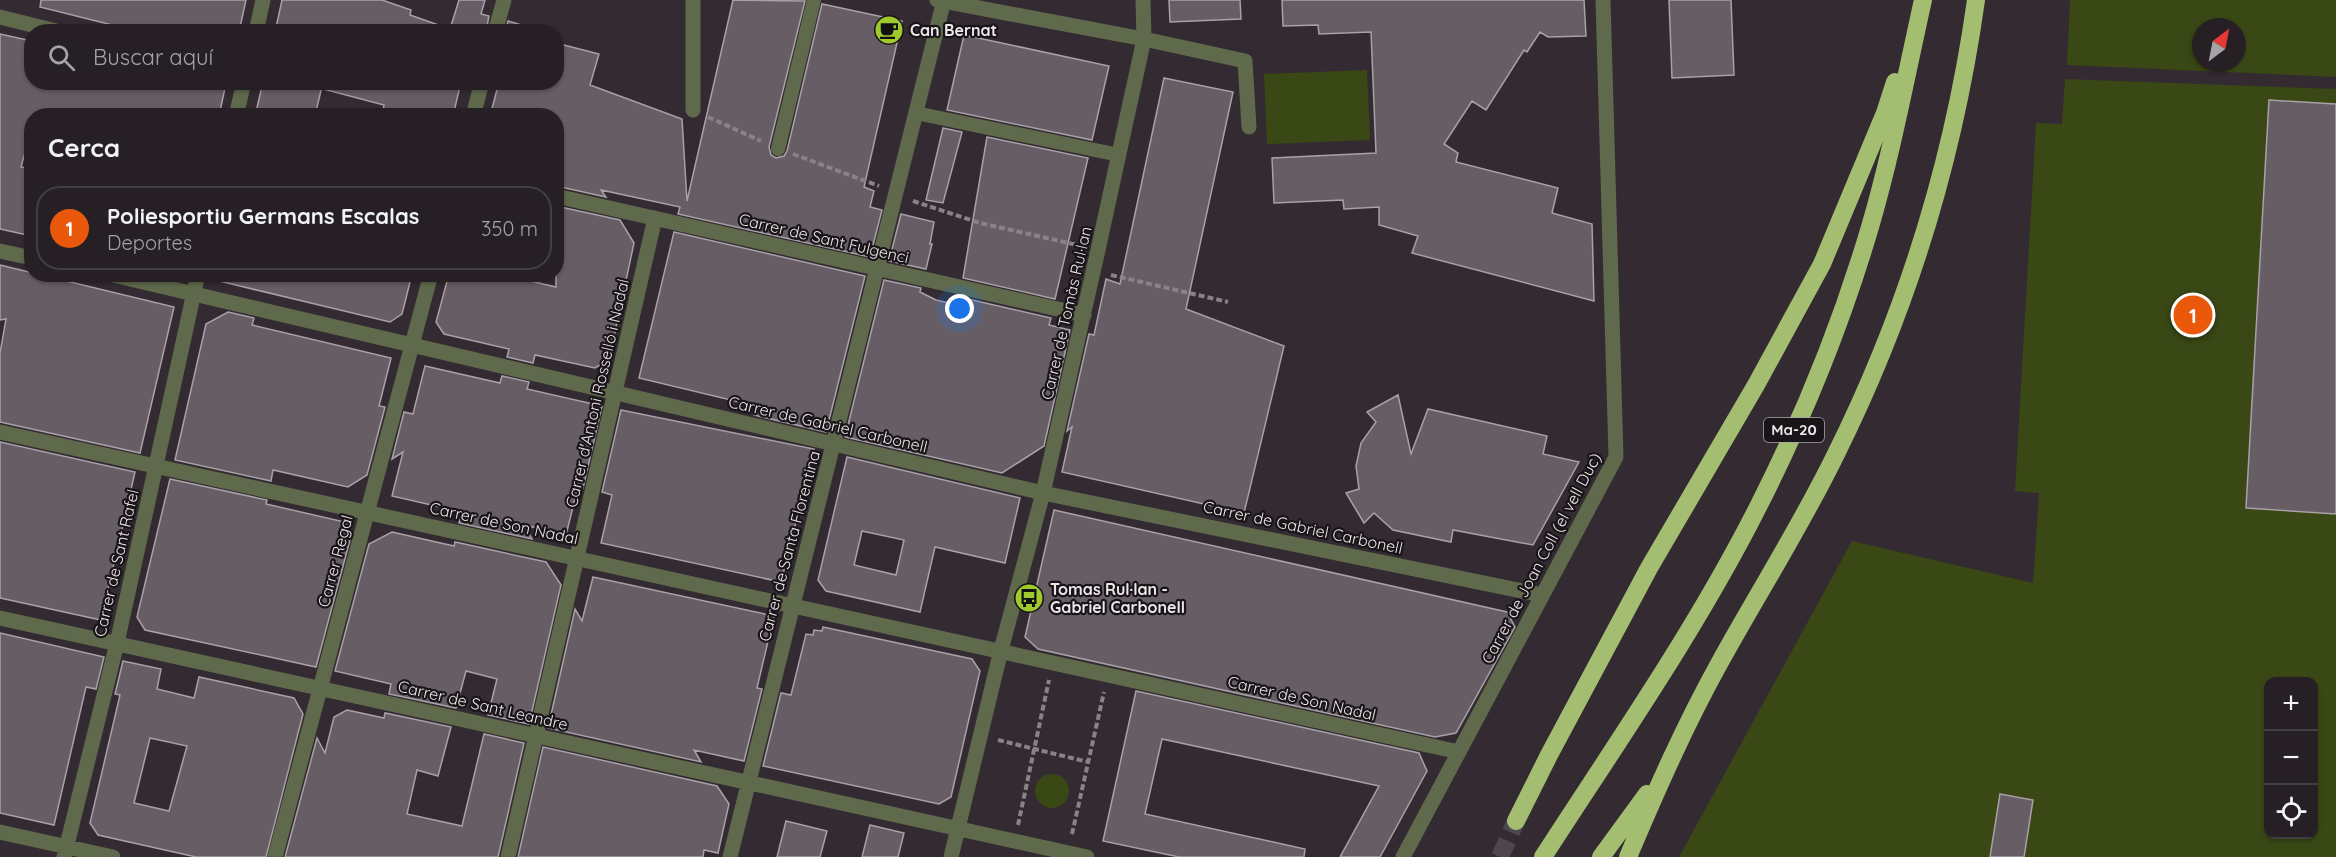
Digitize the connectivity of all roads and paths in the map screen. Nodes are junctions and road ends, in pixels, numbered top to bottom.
1 (263, 0) edge
2 (504, 0) edge
3 (693, 0) edge
4 (814, 0) edge
5 (1143, 0) edge
6 (1603, 0) edge
7 (1922, 0) edge
8 (1976, 0) edge
9 (941, 1) edge
10 (0, 17) edge
11 (28, 24) edge
12 (258, 24) edge
13 (497, 24) edge
14 (1144, 39) junction
15 (242, 90) edge
16 (480, 90) edge
17 (238, 108) edge
18 (475, 108) edge
19 (693, 110) dead end
20 (916, 113) junction
21 (1249, 127) dead end
22 (778, 149) dead end
23 (1119, 155) junction
24 (564, 198) edge
25 (656, 218) junction
26 (0, 251) edge
27 (24, 256) edge
28 (877, 268) junction
29 (1093, 271) junction
30 (145, 282) edge
31 (196, 282) edge
32 (429, 282) edge
33 (194, 293) junction
34 (1228, 302) dead end
35 (1084, 315) junction
36 (411, 347) junction
37 (615, 394) junction
38 (0, 432) edge
39 (835, 444) junction
40 (156, 466) junction
41 (1043, 493) junction
42 (367, 512) junction
43 (577, 557) junction
44 (1542, 595) junction
45 (791, 604) junction
46 (0, 618) edge
47 (117, 644) junction
48 (1001, 650) junction
49 (1053, 661) junction
50 (1108, 674) junction
51 (320, 687) junction
52 (536, 736) junction
53 (980, 736) junction
54 (1034, 749) junction
55 (1459, 752) junction
56 (1088, 762) junction
57 (1664, 771) junction
58 (747, 782) junction
59 (1568, 818) junction
60 (1516, 821) tunnel mouth
61 (957, 828) junction
62 (0, 832) edge
63 (1014, 841) junction
64 (65, 852) edge
65 (1067, 853) junction
66 (113, 857) edge
67 (275, 857) edge
68 (508, 857) edge
69 (730, 857) edge
70 (951, 857) edge
71 (1087, 857) edge
72 (1403, 857) edge
73 (1535, 857) edge
74 (1544, 857) edge
75 (1601, 857) edge
76 (1628, 857) edge

1 - 12 street
2 - 13 street
3 - 19 street
4 - 22 street
5 - 14 street, Carrer de Tomàs Rul·lan
6 - 44 street, Carrer de Joan Coll (el vell Duc)
7 - 59 highway, Ma-20
7 - 60 highway
8 - 57 highway, Ma-20
9 - 14 street
9 - 20 street, Carrer de Santa Florentina
10 - 11 street
14 - 21 street
14 - 23 street, Carrer de Tomàs Rul·lan
15 - 17 street
16 - 18 street
20 - 23 street
20 - 28 street, Carrer de Santa Florentina
23 - 29 street, Carrer de Tomàs Rul·lan
24 - 25 street, Carrer de Sant Fulgenci
25 - 28 street, Carrer de Sant Fulgenci
25 - 37 street, Carrer d'Antoni Rosselló i Nadal
26 - 27 street
28 - 35 street, Carrer de Sant Fulgenci
28 - 39 street, Carrer de Santa Florentina
29 - 34 path
29 - 35 street, Carrer de Tomàs Rul·lan
30 - 33 street, Carrer de Gabriel Carbonell
31 - 33 street, Carrer de Sant Rafel
32 - 36 street, Carrer Regal
33 - 36 street, Carrer de Gabriel Carbonell
33 - 40 street, Carrer de Sant Rafel
35 - 41 street, Carrer de Tomàs Rul·lan
36 - 37 street, Carrer de Gabriel Carbonell
36 - 42 street, Carrer Regal
37 - 39 street, Carrer de Gabriel Carbonell
37 - 43 street, Carrer d'Antoni Rosselló i Nadal
38 - 40 street, Carrer de Son Nadal
39 - 41 street, Carrer de Gabriel Carbonell
39 - 45 street, Carrer de Santa Florentina
40 - 42 street, Carrer de Son Nadal
40 - 47 street, Carrer de Sant Rafel
41 - 44 street, Carrer de Gabriel Carbonell
41 - 48 street, Carrer de Tomàs Rul·lan
42 - 43 street, Carrer de Son Nadal
42 - 51 street, Carrer Regal
43 - 45 street, Carrer de Son Nadal
43 - 52 street, Carrer d'Antoni Rosselló i Nadal
44 - 55 street, Carrer de Joan Coll (el vell Duc)
45 - 48 street, Carrer de Son Nadal
45 - 58 street, Carrer de Santa Florentina
46 - 47 street, Carrer de Sant Leandre
47 - 51 street, Carrer de Sant Leandre
47 - 64 street, Carrer de Sant Rafel
48 - 49 street, Carrer de Son Nadal
48 - 53 street
49 - 50 street, Carrer de Son Nadal
49 - 54 path
50 - 55 street, Carrer de Son Nadal
50 - 56 path
51 - 52 street, Carrer de Sant Leandre
51 - 67 street, Carrer Regal
52 - 58 street, Carrer de Sant Leandre
52 - 68 street, Carrer d'Antoni Rosselló i Nadal
53 - 54 path
53 - 61 street
54 - 56 path
54 - 63 path
55 - 72 street, Carrer de Joan Coll (el vell Duc)
56 - 65 path
57 - 75 highway, Ma-20
57 - 76 highway
58 - 61 street, Carrer de Sant Leandre
58 - 69 street, Carrer de Santa Florentina
59 - 73 highway
59 - 74 highway, Ma-20
61 - 63 street, Carrer de Sant Leandre
61 - 70 street
62 - 64 street
63 - 65 street, Carrer de Sant Leandre
64 - 66 street
65 - 71 street, Carrer de Sant Leandre

